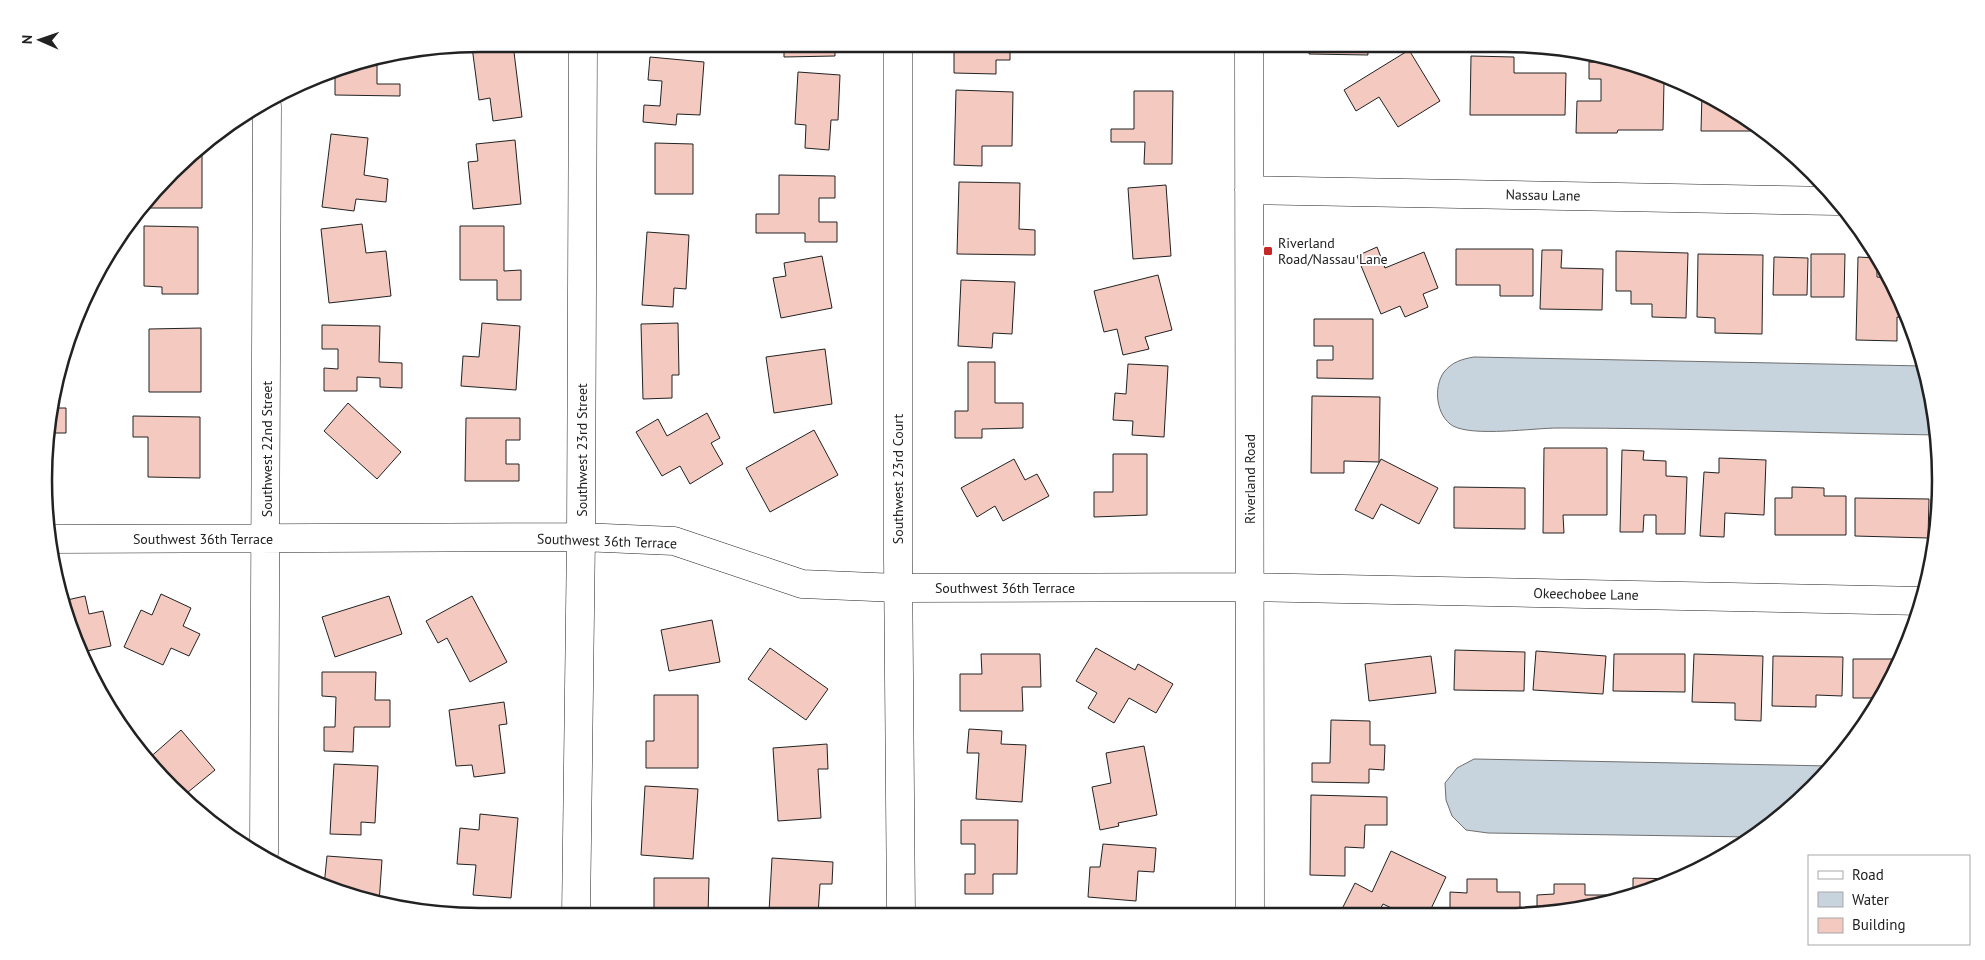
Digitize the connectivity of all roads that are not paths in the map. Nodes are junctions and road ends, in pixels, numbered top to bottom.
1 (583, 52) edge
2 (898, 52) edge
3 (1249, 52) edge
4 (267, 109) edge
5 (1249, 190) junction
6 (1828, 201) edge
7 (581, 537) junction
8 (267, 539) junction
9 (57, 540) edge
10 (1250, 587) junction
11 (898, 588) junction
12 (1915, 601) edge
13 (264, 849) edge
14 (576, 908) edge
15 (901, 908) edge
16 (1250, 908) edge

1 - 7 street, Southwest 23rd Street
2 - 11 street, Southwest 23rd Court
3 - 5 street, Riverland Road
4 - 8 street, Southwest 22nd Street
5 - 6 street, Nassau Lane
5 - 10 street, Riverland Road
7 - 8 street, Southwest 36th Terrace
7 - 11 street, Southwest 36th Terrace
7 - 14 street, Southwest 23rd Street
8 - 9 street, Southwest 36th Terrace
8 - 13 street, Southwest 22nd Street
10 - 11 street, Southwest 36th Terrace
10 - 12 street, Okeechobee Lane
10 - 16 street, Riverland Road
11 - 15 street, Southwest 23rd Court

